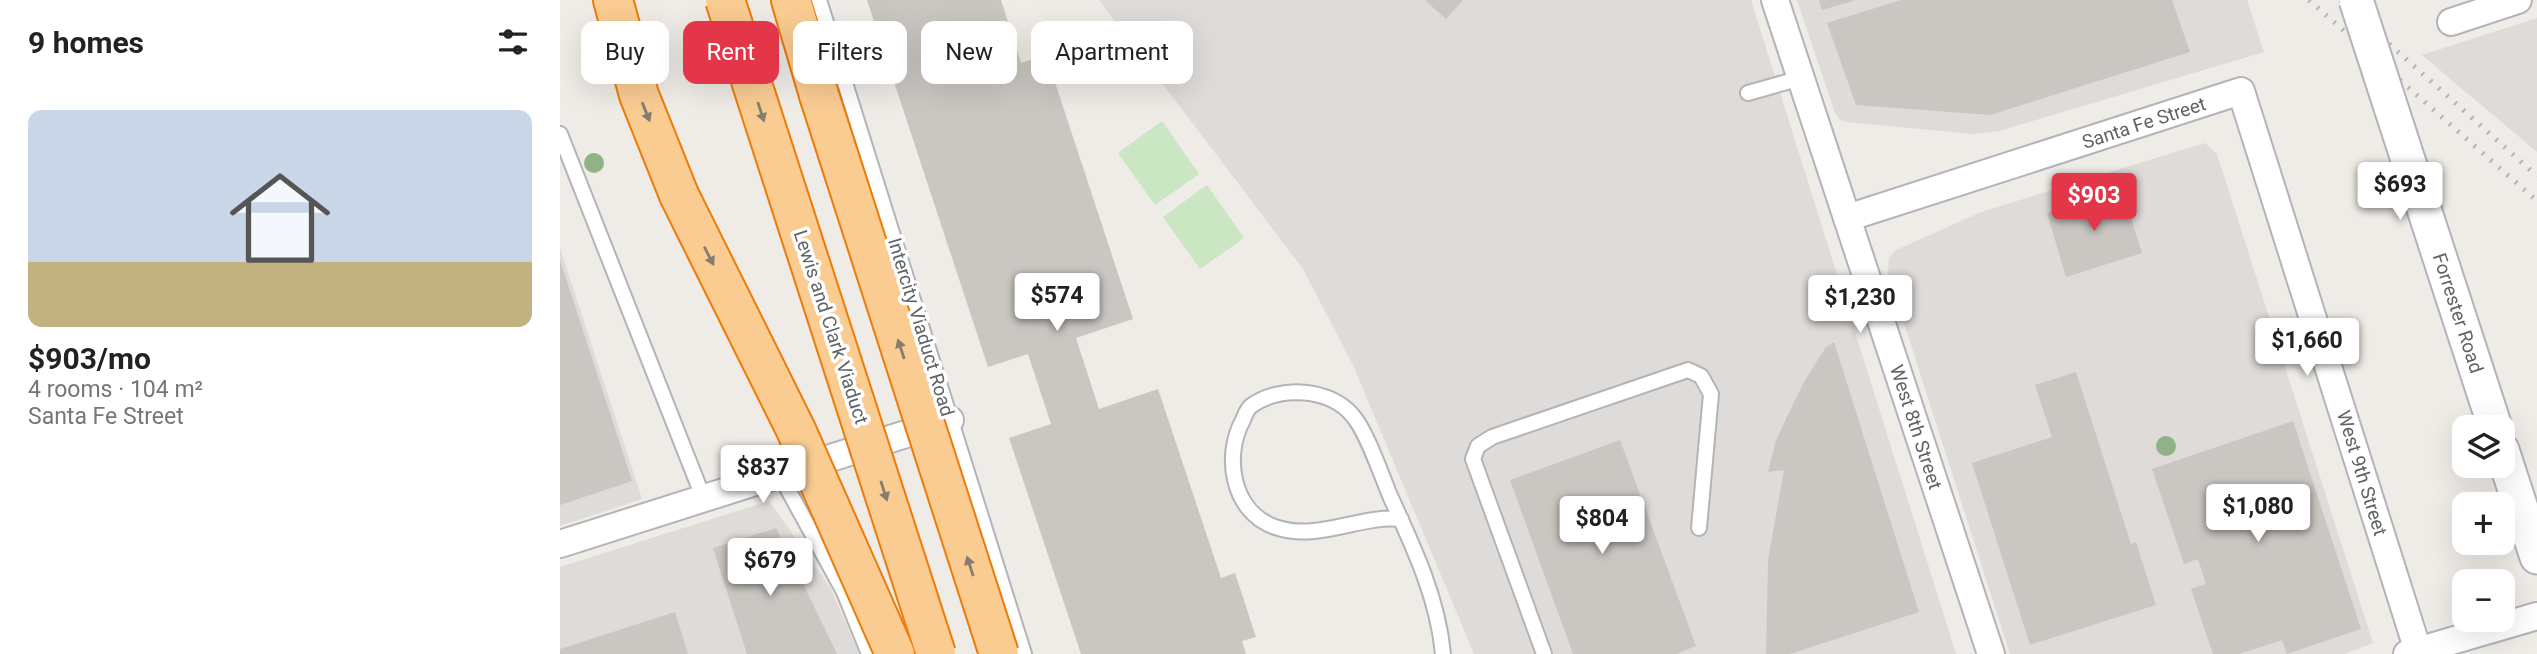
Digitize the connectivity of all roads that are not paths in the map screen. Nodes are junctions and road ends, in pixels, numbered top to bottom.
1 (612, 0) edge
2 (725, 0) edge
3 (791, 0) edge
4 (810, 0) edge
5 (819, 0) edge
6 (1775, 0) edge
7 (2356, 0) edge
8 (2518, 0) edge
9 (2451, 22) dead end
10 (1801, 78) junction
11 (2242, 91) joint
12 (1748, 93) dead end
13 (819, 95) junction
14 (560, 134) edge
15 (1847, 218) junction
16 (2491, 415) edge
17 (950, 420) junction
18 (780, 475) junction
19 (2511, 478) edge
20 (703, 498) junction
21 (1401, 519) junction
22 (1699, 527) dead end
23 (560, 544) edge
24 (2537, 557) edge
25 (2537, 615) edge
26 (2414, 653) edge
27 (869, 654) edge
28 (895, 654) edge
29 (936, 654) edge
30 (999, 654) edge
31 (1024, 654) edge
32 (1443, 654) edge
33 (1544, 654) edge
34 (1992, 654) edge

1 -> 28 highway, bridge
2 -> 29 highway, Lewis and Clark Viaduct, bridge
3 - 13 highway
4 - 13 highway
5 - 17 lane, Intercity Viaduct Road
6 - 10 street, West 8th Street
7 - 16 street, Forrester Road, bridge
8 - 9 street
10 - 12 lane
10 - 15 street, West 8th Street
11 - 15 street, Santa Fe Street
11 - 26 street, West 9th Street
30 -> 13 highway, bridge
14 - 20 lane
15 - 34 street, West 8th Street
17 - 18 street
17 - 31 lane, Intercity Viaduct Road
18 - 20 street
18 - 27 lane
19 - 24 street
20 - 23 street
21 - 21 lane
21 - 32 lane
22 - 33 lane
25 - 26 street

